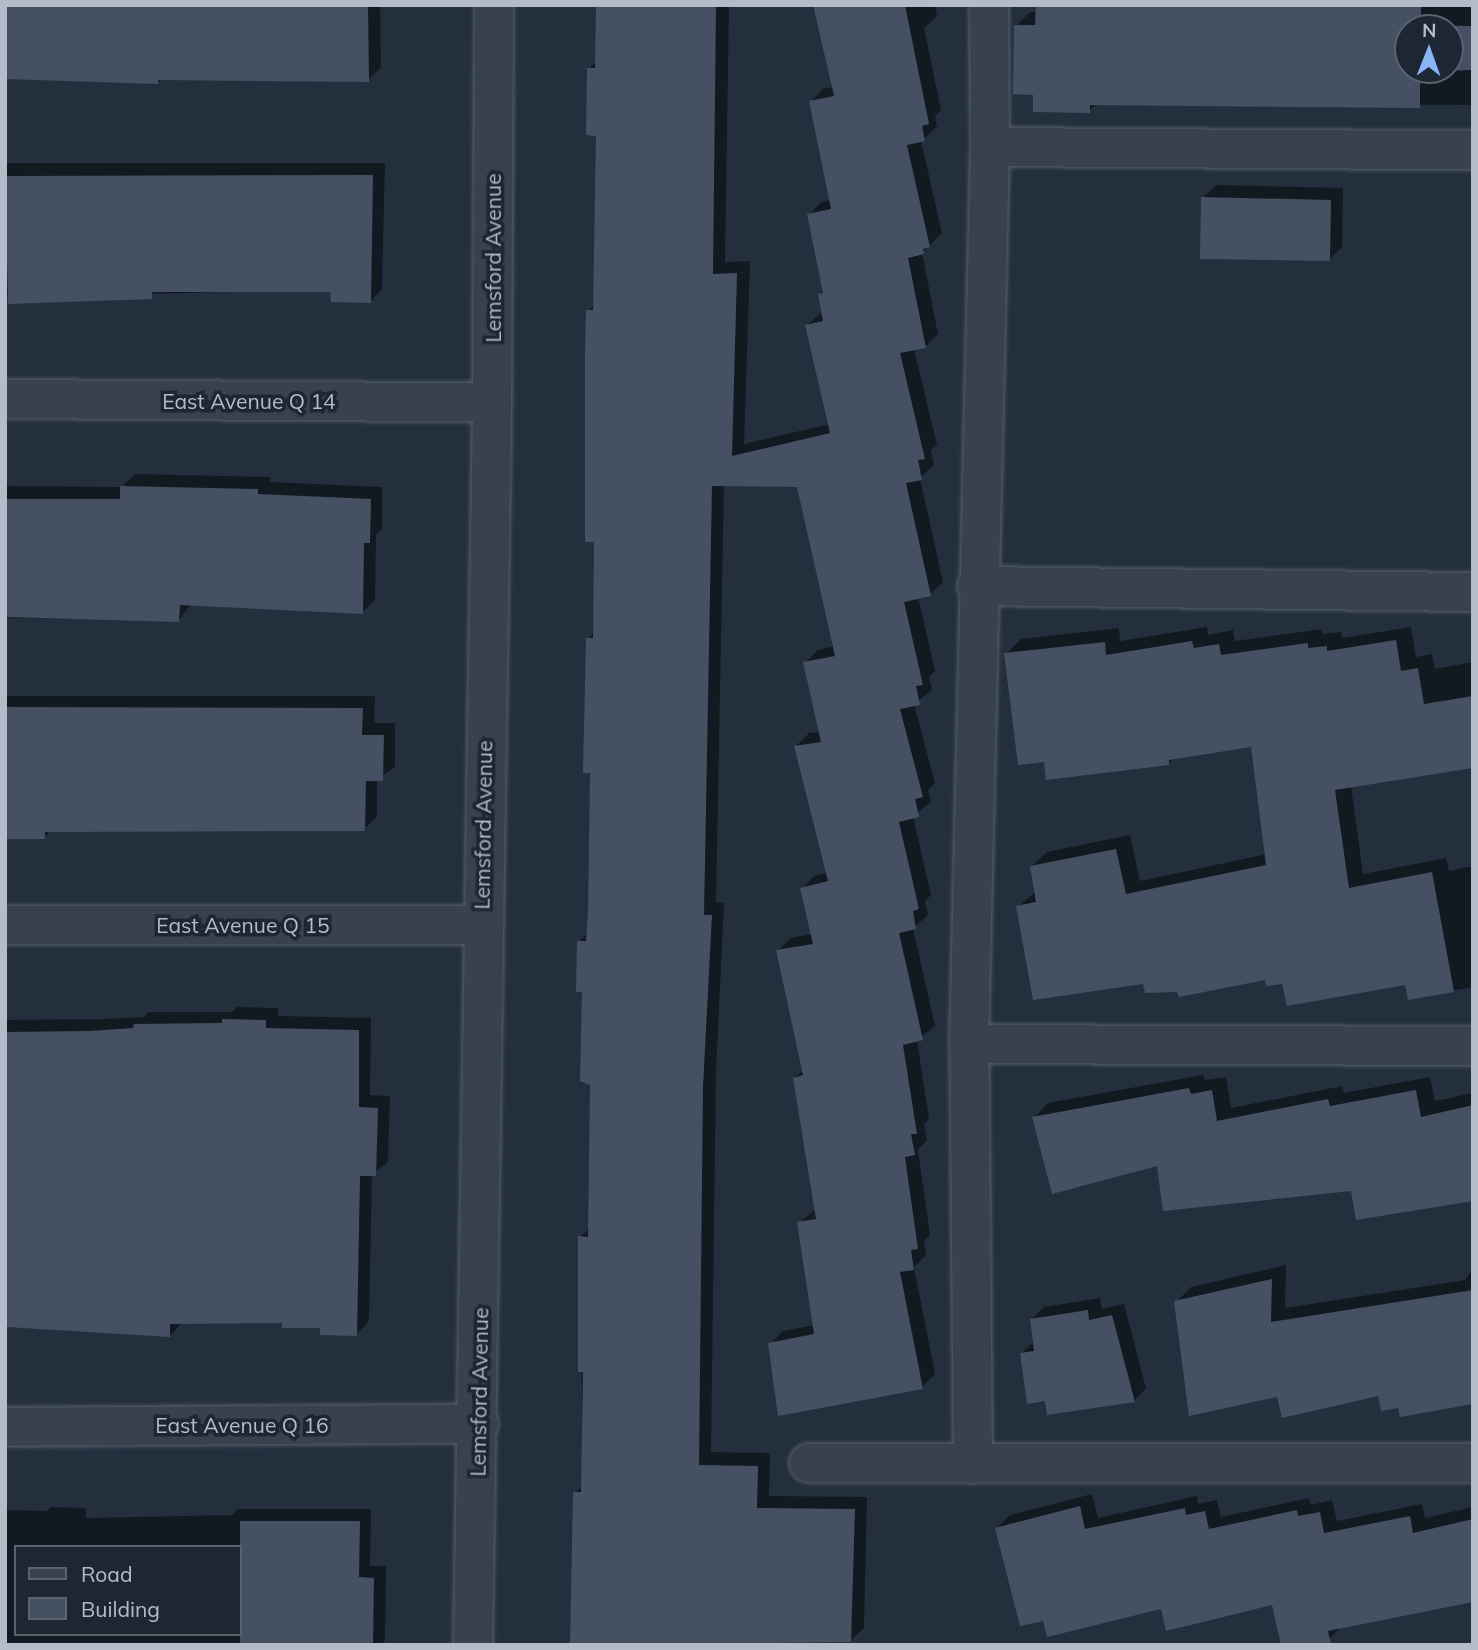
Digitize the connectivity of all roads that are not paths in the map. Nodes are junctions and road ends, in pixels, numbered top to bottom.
1 (494, 5) edge
2 (989, 5) edge
3 (990, 148) junction
4 (1473, 150) edge
5 (5, 399) edge
6 (492, 402) junction
7 (977, 586) junction
8 (1473, 592) edge
9 (5, 925) edge
10 (481, 925) junction
11 (969, 1044) junction
12 (1473, 1046) edge
13 (479, 1424) junction
14 (5, 1427) edge
15 (809, 1463) dead end
16 (1473, 1463) edge
17 (973, 1464) junction
18 (473, 1645) edge

1 - 6 street, Lemsford Avenue
2 - 3 street
3 - 4 street
3 - 7 street
5 - 6 street, East Avenue Q 14
6 - 10 street, Lemsford Avenue
7 - 8 street
7 - 11 street
9 - 10 street, East Avenue Q 15
10 - 13 street, Lemsford Avenue
11 - 12 street
11 - 17 street
13 - 14 street, East Avenue Q 16
13 - 18 street, Lemsford Avenue
15 - 17 street
16 - 17 street

